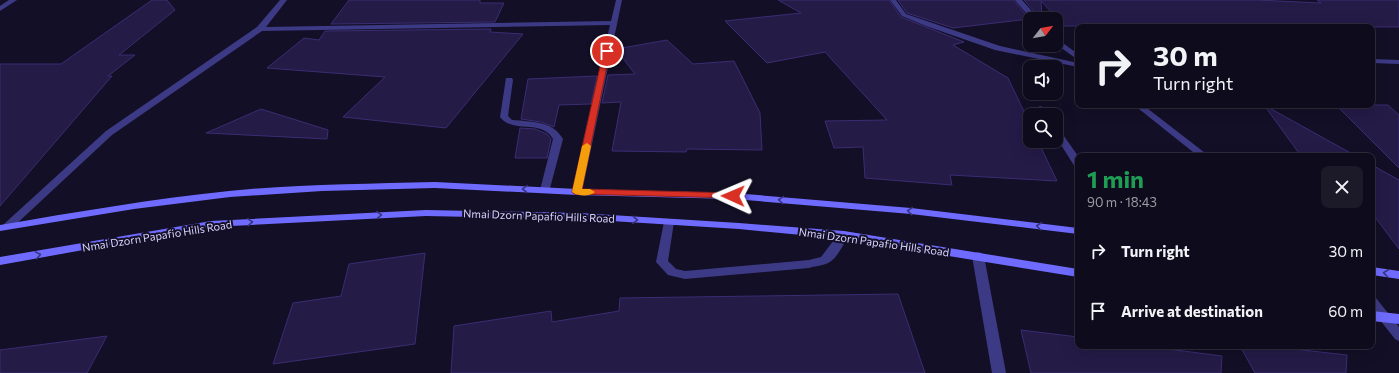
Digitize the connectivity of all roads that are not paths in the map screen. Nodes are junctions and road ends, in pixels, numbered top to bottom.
1 (14, 0) edge
2 (284, 0) edge
3 (619, 0) edge
4 (893, 0) edge
5 (1018, 0) edge
6 (0, 9) edge
7 (1029, 12) edge
8 (613, 23) junction
9 (260, 30) junction
10 (1063, 46) edge
11 (1075, 56) edge
12 (1375, 61) edge
13 (1399, 62) edge
14 (1075, 64) edge
15 (509, 80) dead end
16 (1142, 108) edge
17 (1063, 141) edge
18 (1200, 153) edge
19 (1075, 159) edge
20 (545, 190) junction
21 (577, 192) junction
22 (669, 222) junction
23 (4, 227) edge
24 (1075, 231) edge
25 (844, 235) junction
26 (978, 256) junction
27 (0, 261) edge
28 (1375, 271) edge
29 (1075, 272) edge
30 (1399, 275) edge
31 (1378, 316) edge
32 (1399, 319) edge
33 (1399, 336) edge
34 (999, 373) edge

1 - 6 street
2 - 9 street
3 - 8 street
4 - 14 street
5 - 7 street
8 - 9 street
8 - 21 street
9 - 23 street
10 - 11 street
12 - 13 street
15 - 20 street
16 - 18 street
17 - 19 street
20 - 21 street
20 -> 23 street
24 -> 21 street
22 - 25 street, Nmai Dzorn Papafio Hills Road
22 - 25 street
27 -> 22 street, Nmai Dzorn Papafio Hills Road
25 - 26 street, Nmai Dzorn Papafio Hills Road
26 - 29 street, Nmai Dzorn Papafio Hills Road
26 - 34 street
30 -> 28 street
31 - 32 street
31 - 33 street

